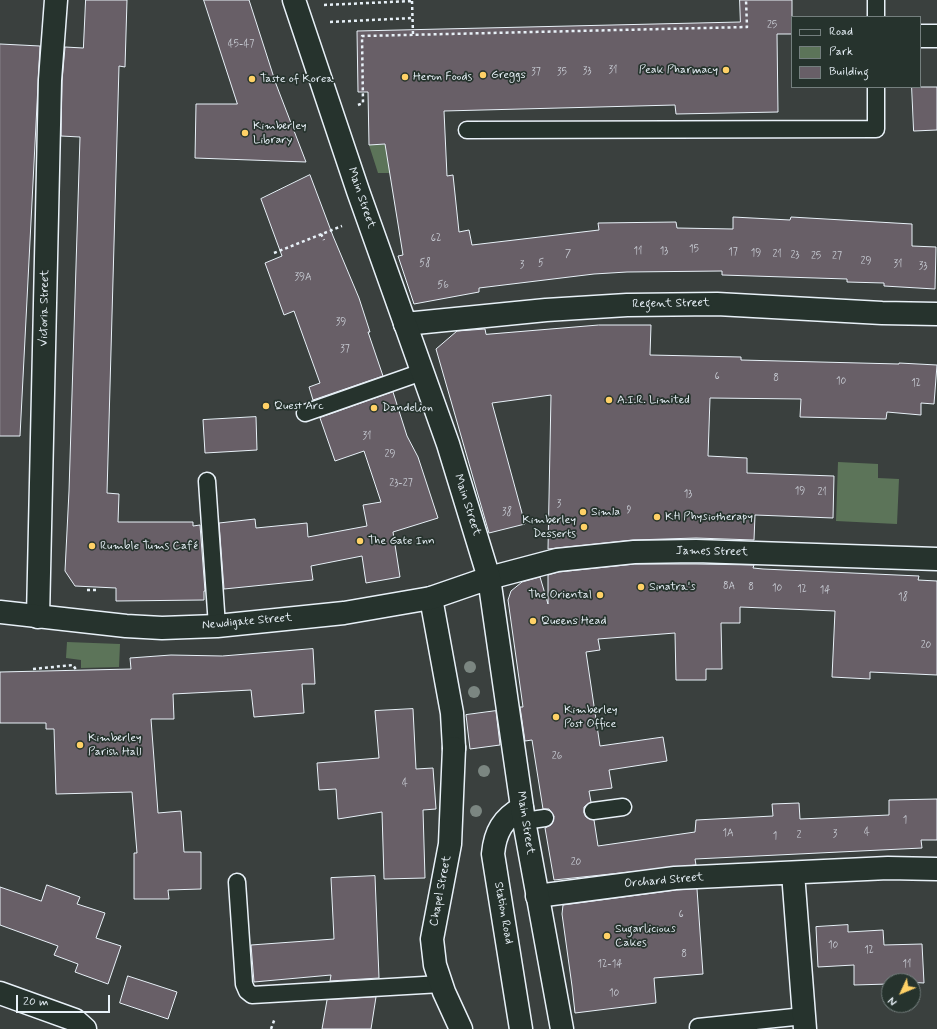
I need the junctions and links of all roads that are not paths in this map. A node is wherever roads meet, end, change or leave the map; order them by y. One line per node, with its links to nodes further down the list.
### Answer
1 (56, 0): 18 (street, Victoria Street)
2 (294, 0): 10 (street, Main Street)
3 (876, 0): 4 (lane)
4 (876, 16)
5 (921, 36): 6 (street)
6 (937, 36)
7 (876, 88): 8 (lane)
8 (466, 130)
9 (937, 314): 10 (street, Regent Street)
10 (405, 324): 11 (street, Main Street)
11 (422, 372): 12 (lane); 15 (street, Main Street)
12 (305, 413)
13 (207, 481): 19 (lane)
14 (937, 559): 15 (street, James Street)
15 (489, 578): 16 (street, Newdigate Street); 22 (street, Main Street)
16 (431, 598): 19 (street, Newdigate Street); 27 (street, Chapel Street)
17 (0, 612): 18 (street, Newdigate Street)
18 (38, 617): 19 (street, Newdigate Street)
19 (217, 626)
20 (623, 807): 21 (lane)
21 (593, 812)
22 (530, 815): 26 (street, Main Street); 33 (street, Station Road)
23 (937, 869): 24 (street, Orchard Street)
24 (793, 873): 26 (street, Orchard Street); 29 (street)
25 (237, 882): 27 (lane)
26 (536, 896): 34 (street, Main Street)
27 (441, 984): 32 (street, Chapel Street)
28 (0, 994): 31 (street)
29 (805, 1022): 30 (lane)
30 (698, 1027)
31 (85, 1029)
32 (461, 1029)
33 (521, 1029)
34 (562, 1029)

